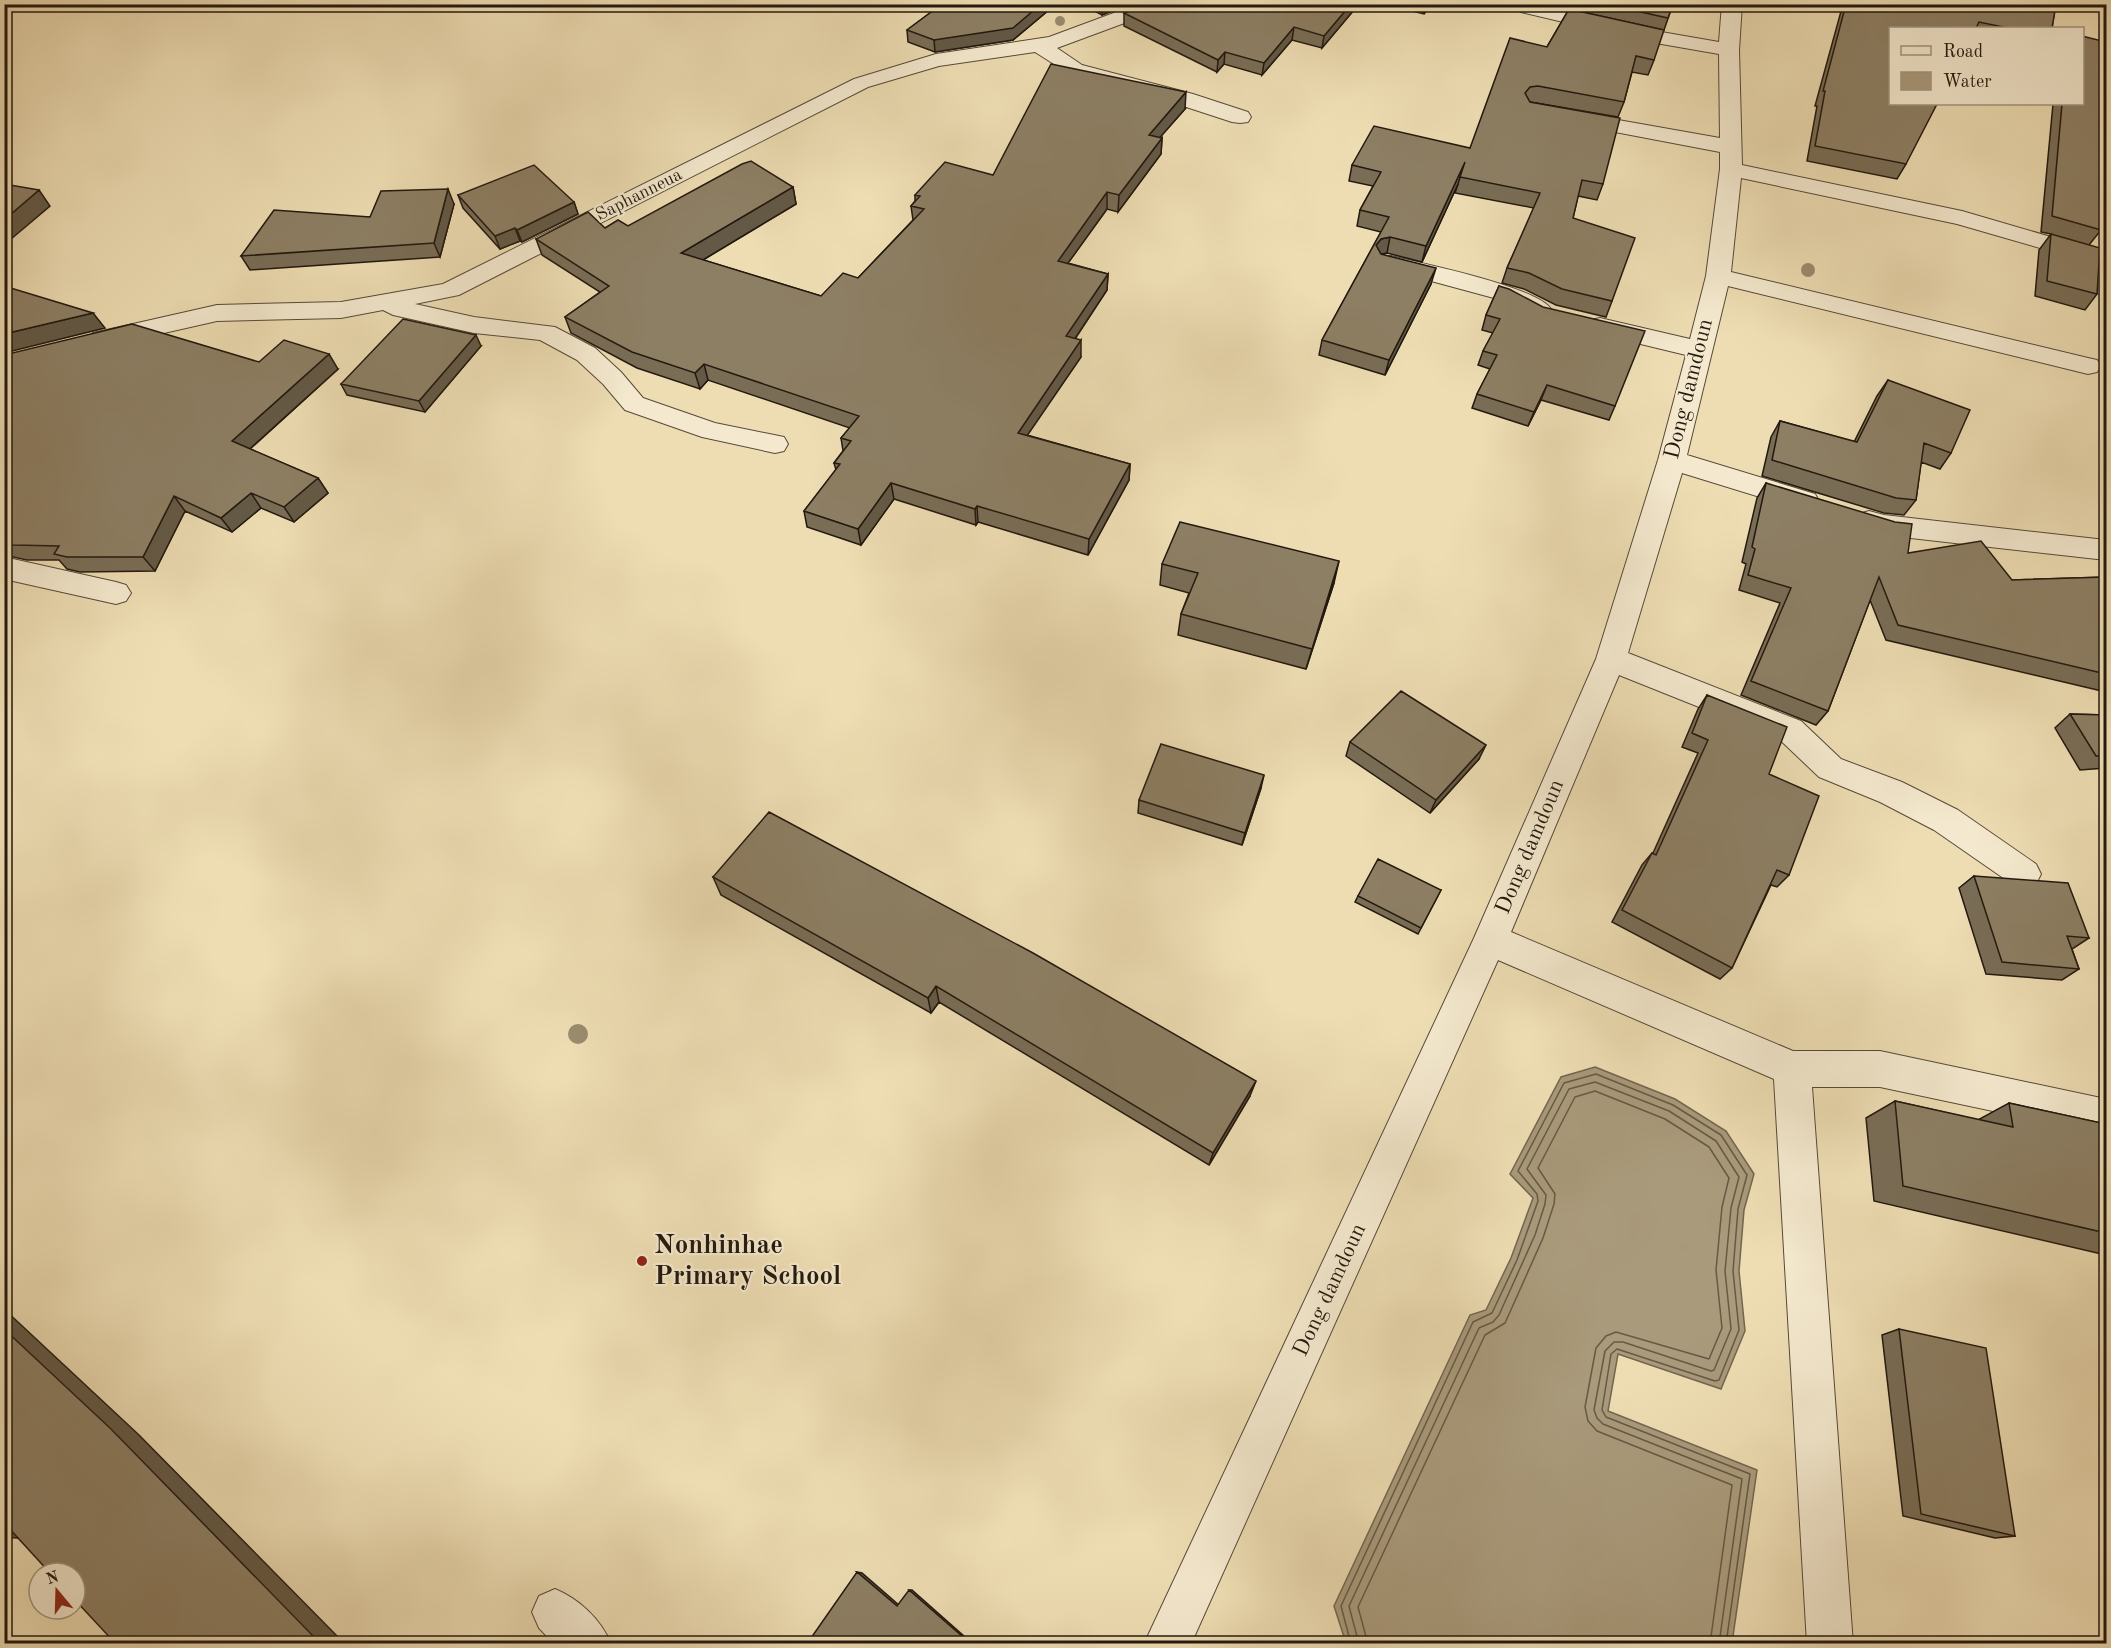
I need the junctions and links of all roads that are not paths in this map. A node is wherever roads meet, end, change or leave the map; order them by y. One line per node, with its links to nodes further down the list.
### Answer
1 (1158, 4): 4 (street, Saphanneua)
2 (1732, 4): 5 (street, Dong damdoun)
3 (1528, 8): 5 (street)
4 (1038, 45): 7 (street); 12 (street, Saphanneua)
5 (1729, 50): 8 (street, Dong damdoun)
6 (1556, 114): 8 (street)
7 (1240, 117)
8 (1731, 158): 9 (street); 11 (street, Dong damdoun)
9 (2106, 260)
10 (1386, 262): 14 (street)
11 (1718, 276): 14 (street, Dong damdoun); 15 (street)
12 (379, 304): 13 (street, Saphanneua); 16 (street)
13 (83, 344)
14 (1699, 350): 17 (street, Dong damdoun)
15 (2088, 366)
16 (775, 444)
17 (1672, 460): 18 (street); 21 (street, Dong damdoun)
18 (2106, 550)
19 (4, 568): 20 (street)
20 (116, 593)
21 (1611, 659): 22 (street); 23 (street, Dong damdoun)
22 (2024, 874)
23 (1490, 940): 24 (street); 28 (street, Dong damdoun)
24 (1792, 1070): 25 (street); 29 (street)
25 (2106, 1117)
26 (555, 1612): 27 (street)
27 (588, 1644)
28 (1167, 1644)
29 (1830, 1644)

